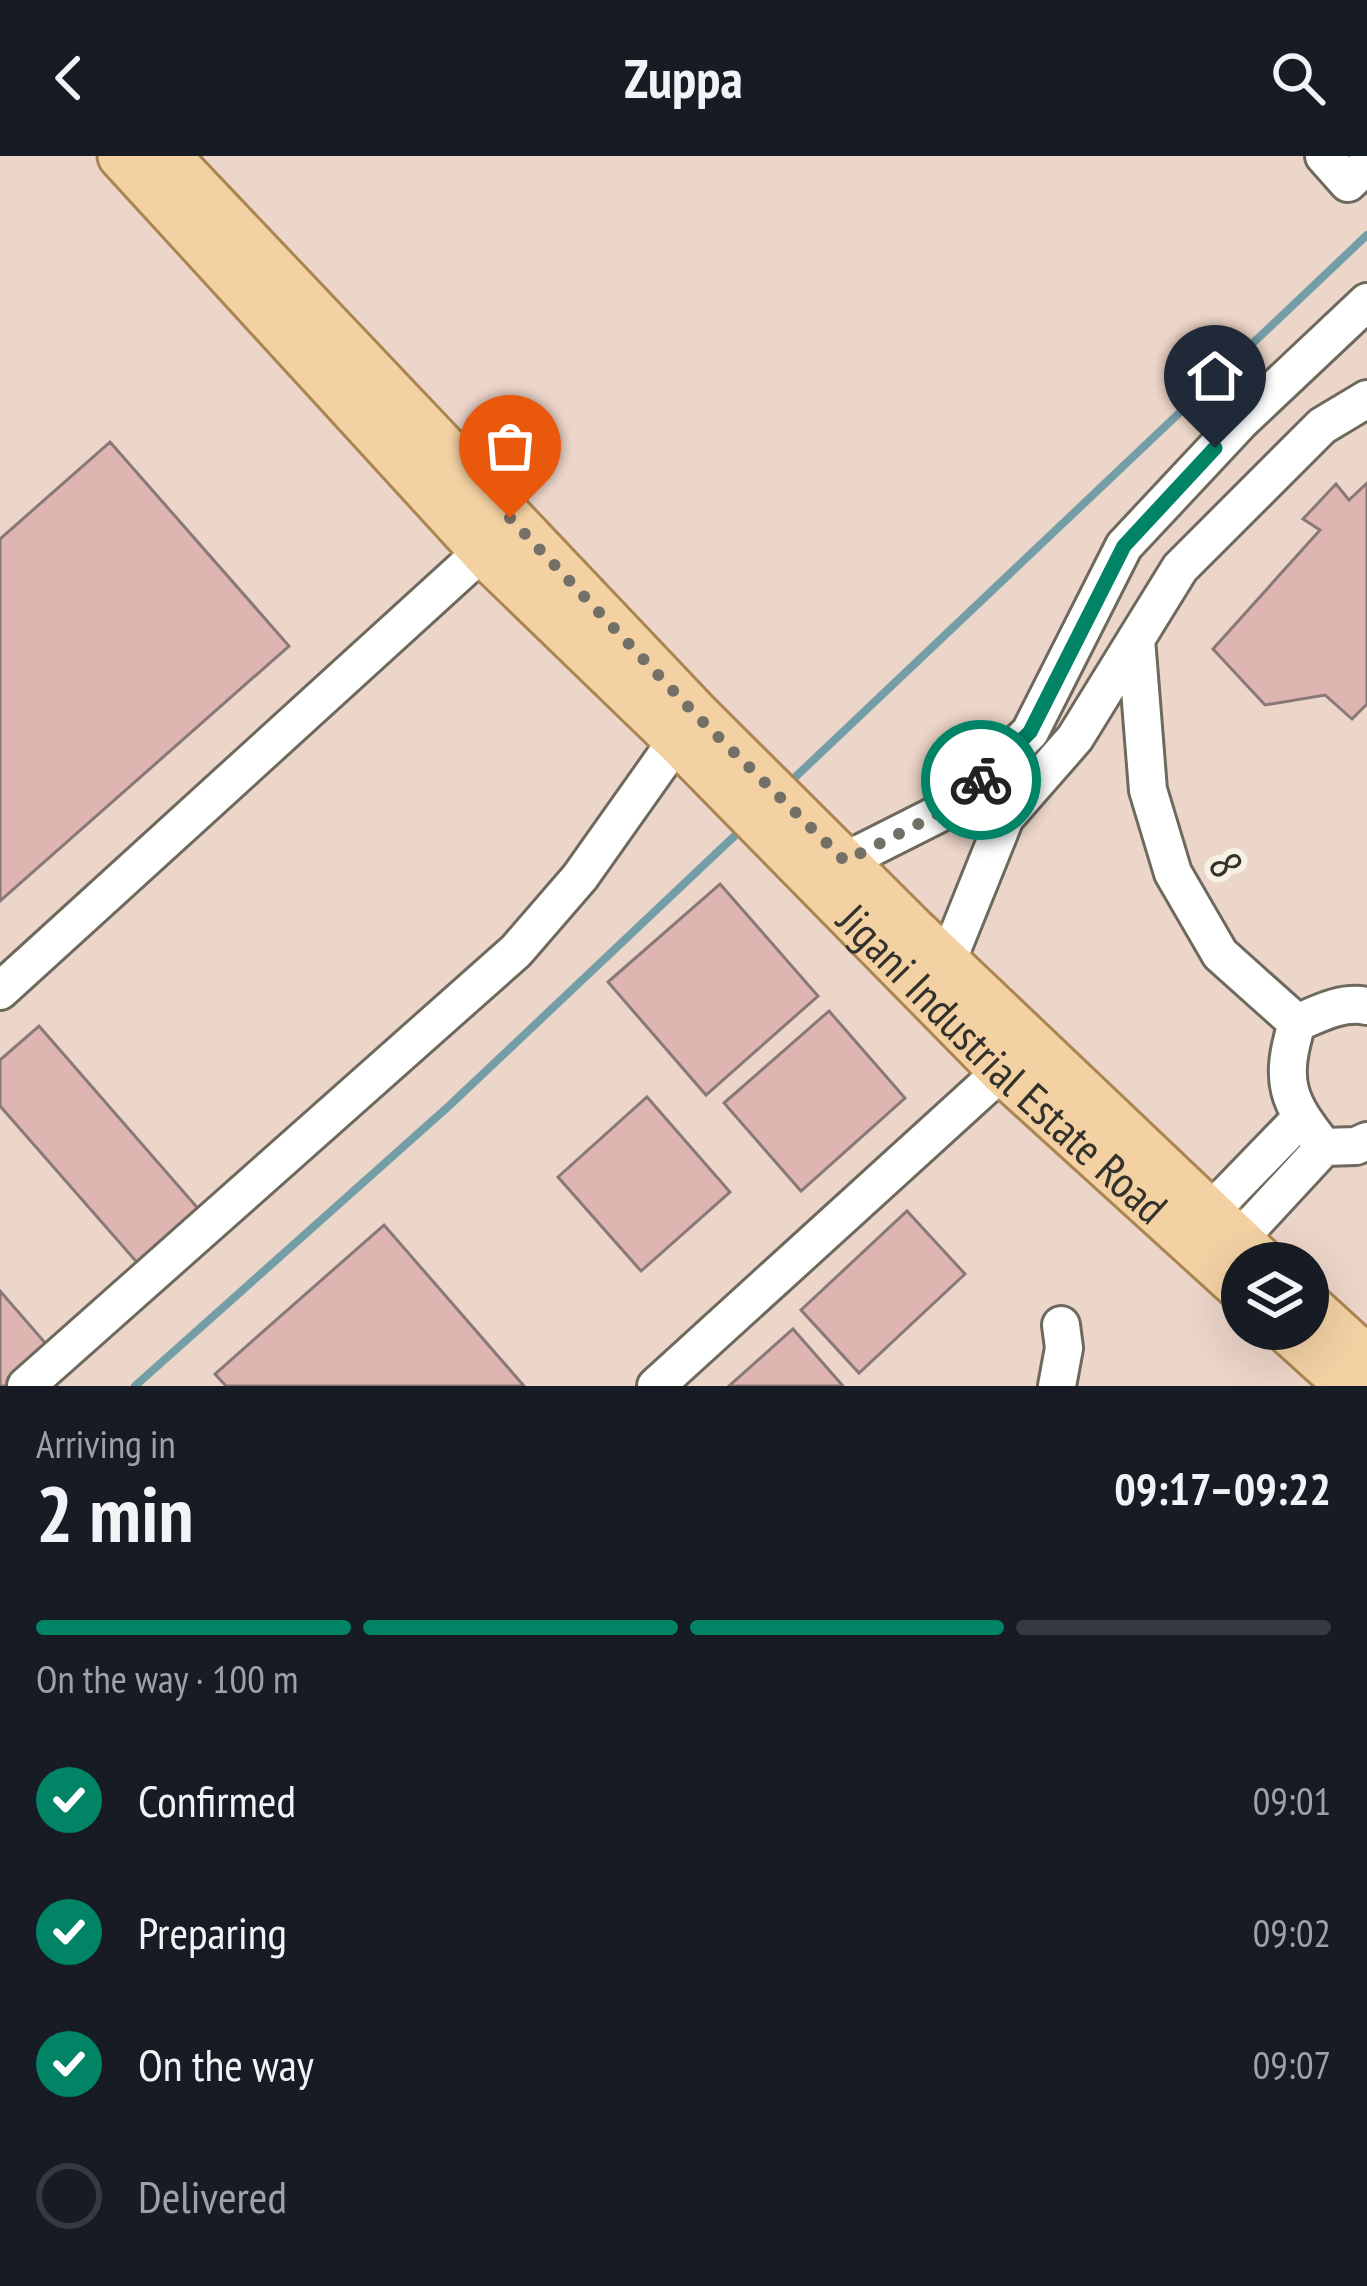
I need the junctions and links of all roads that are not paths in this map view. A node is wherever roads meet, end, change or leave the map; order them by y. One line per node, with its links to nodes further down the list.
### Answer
1 (121, 156): 9 (main road, Jigani Industrial Estate Road)
2 (167, 156): 12 (main road, Jigani Industrial Estate Road)
3 (1324, 156): 4 (lane)
4 (1367, 166)
5 (1367, 302): 7 (lane)
6 (1367, 399): 8 (lane)
7 (1163, 504): 8 (lane); 13 (lane)
8 (1202, 546): 10 (lane)
9 (483, 551): 11 (main road, Jigani Industrial Estate Road); 15 (lane)
10 (1136, 639): 14 (lane); 17 (lane, 8)
11 (677, 740): 12 (main road, Jigani Industrial Estate Road); 28 (lane)
12 (765, 806): 13 (main road, Jigani Industrial Estate Road); 18 (main road, Jigani Industrial Estate Road)
13 (845, 861): 14 (main road, Jigani Industrial Estate Road)
14 (947, 962): 22 (main road, Jigani Industrial Estate Road)
15 (0, 991)
16 (1367, 1006): 17 (lane)
17 (1297, 1023): 19 (lane)
18 (1002, 1071): 23 (main road, Jigani Industrial Estate Road); 29 (lane)
19 (1301, 1118): 21 (lane); 22 (lane)
20 (1367, 1141): 21 (lane)
21 (1324, 1147): 22 (lane)
22 (1237, 1239)
23 (1221, 1270)
24 (1329, 1324): 27 (main road)
25 (1060, 1325): 30 (lane)
26 (1309, 1350): 31 (main road)
27 (1367, 1359)
28 (26, 1386)
29 (656, 1386)
30 (1057, 1386)
31 (1349, 1386)

